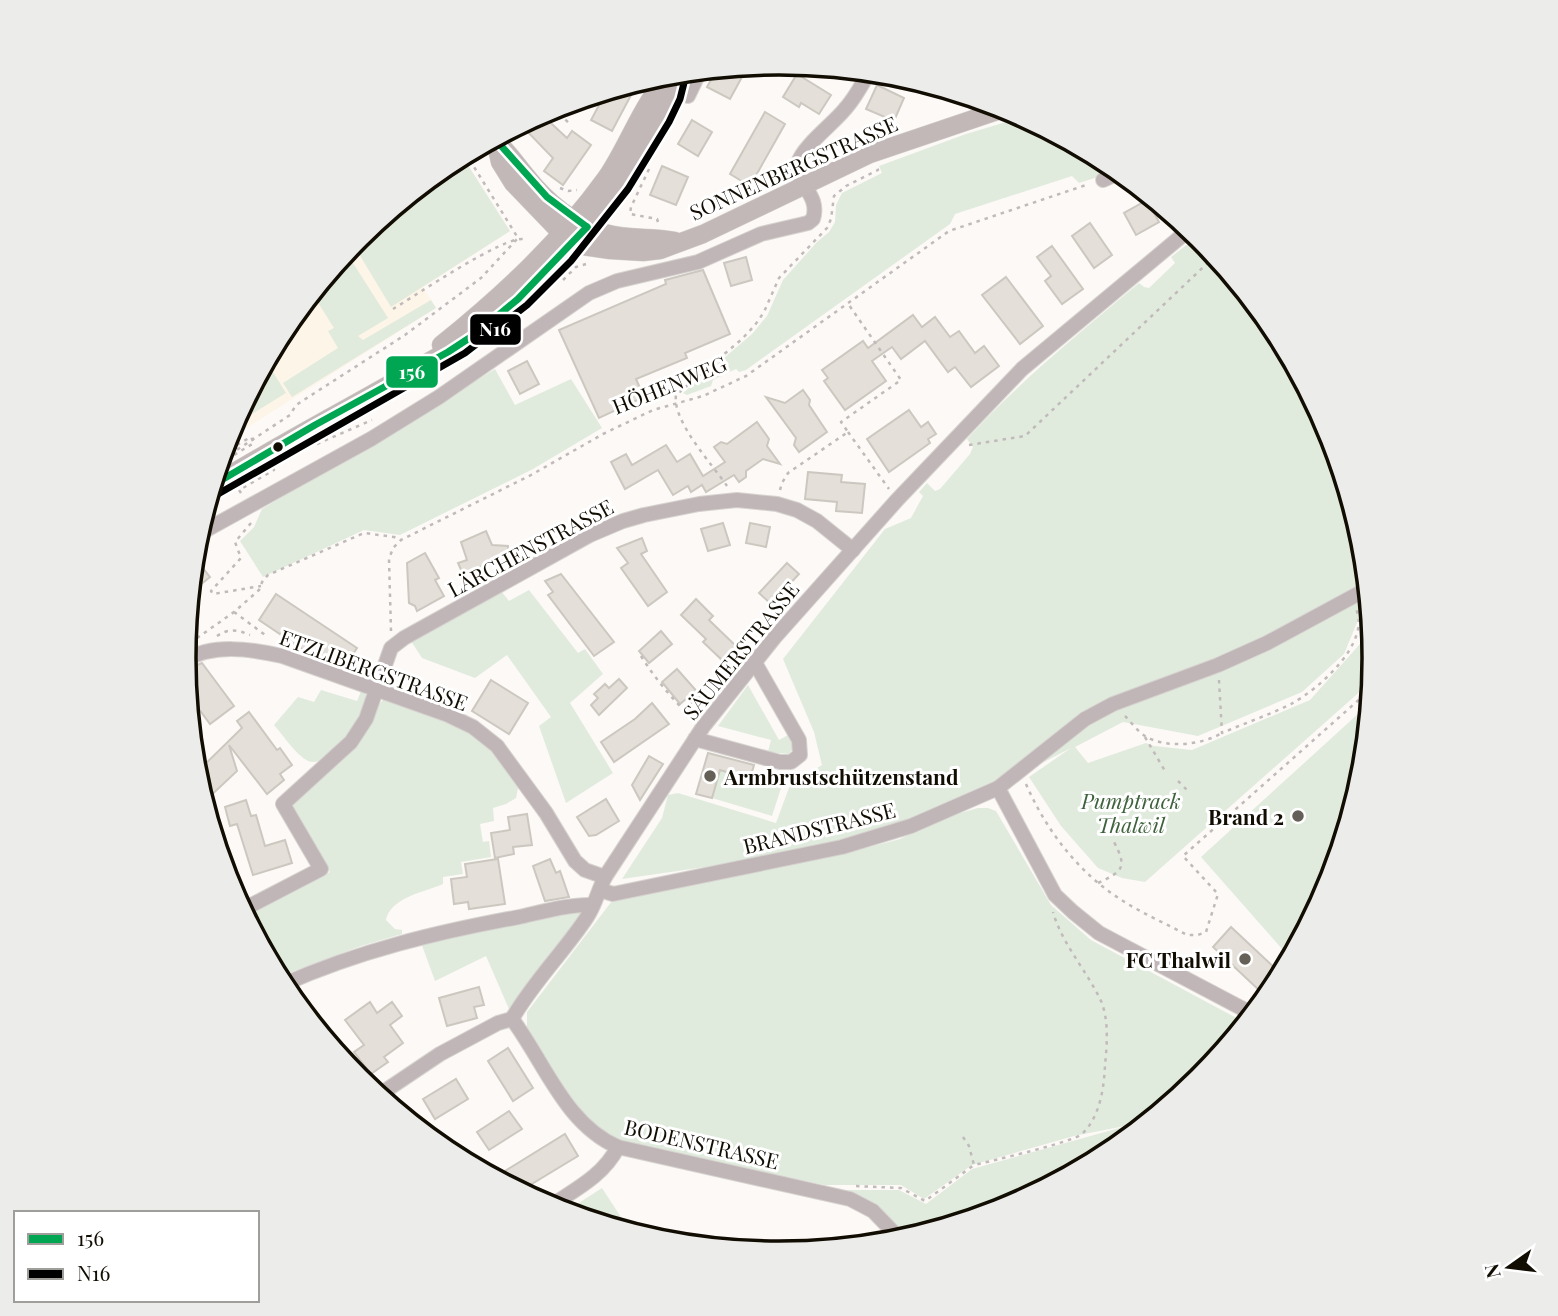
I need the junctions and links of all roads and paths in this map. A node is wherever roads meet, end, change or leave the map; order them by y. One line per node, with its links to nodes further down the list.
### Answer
1 (695, 81): 4 (street)
2 (863, 81): 15 (street)
3 (658, 88): 19 (main road)
4 (688, 96)
5 (986, 114): 15 (main road, SONNENBERGSTRASSE)
6 (562, 117): 7 (path)
7 (569, 124)
8 (502, 146): 19 (main road, SONNENBERGSTRASSE)
9 (498, 148): 22 (main road, SONNENBERGSTRASSE)
10 (652, 162): 18 (path)
11 (471, 163): 21 (path)
12 (878, 170): 30 (path)
13 (1109, 177): 14 (street)
14 (1103, 180): 28 (path, HÖHENWEG)
15 (805, 185): 24 (main road, SONNENBERGSTRASSE); 44 (street)
16 (557, 186): 17 (path)
17 (576, 191)
18 (657, 219)
19 (581, 223): 22 (main road); 24 (main road, SONNENBERGSTRASSE)
20 (1181, 236): 35 (street, SÄUMERSTRASSE)
21 (517, 238): 23 (path); 29 (path); 36 (path)
22 (567, 238): 24 (main road, SONNENBERGSTRASSE); 40 (main road)
23 (524, 239)
24 (679, 242)
25 (580, 262): 26 (path)
26 (586, 263)
27 (1207, 263): 35 (path)
28 (848, 304): 30 (path, HÖHENWEG); 32 (path)
29 (393, 309)
30 (674, 403): 42 (path); 46 (path, HÖHENWEG)
31 (380, 417): 34 (path)
32 (848, 432): 41 (path); 43 (path)
33 (237, 445): 37 (path, bridge)
34 (311, 447)
35 (946, 448): 47 (street, SÄUMERSTRASSE)
36 (235, 450)
37 (233, 456)
38 (228, 469): 39 (path, bridge)
39 (274, 470)
40 (225, 478)
41 (894, 496)
42 (737, 500): 43 (street, LÄRCHENSTRASSE); 54 (street, LÄRCHENSTRASSE)
43 (777, 504): 47 (street, LÄRCHENSTRASSE)
44 (250, 506): 45 (street); 48 (path)
45 (211, 528)
46 (401, 540): 48 (path); 54 (path)
47 (853, 550): 57 (street, SÄUMERSTRASSE)
48 (261, 586): 51 (path)
49 (1358, 593): 50 (street, BRANDSTRASSE)
50 (1351, 596): 61 (street, BRANDSTRASSE); 63 (path)
51 (234, 612): 52 (path); 53 (path)
52 (197, 636)
53 (275, 643)
54 (391, 648): 59 (street)
55 (196, 653): 59 (street, ETZLIBERGSTRASSE)
56 (642, 656): 62 (path)
57 (754, 661): 65 (street, SÄUMERSTRASSE); 65 (street)
58 (1219, 673): 63 (path)
59 (377, 691): 73 (street, ETZLIBERGSTRASSE); 75 (street)
60 (1361, 698): 72 (path)
61 (1114, 704): 64 (path); 67 (street, BRANDSTRASSE)
62 (698, 723)
63 (1222, 733): 64 (path)
64 (1145, 737): 66 (path)
65 (695, 739): 73 (street, SÄUMERSTRASSE)
66 (1165, 771)
67 (1020, 772): 69 (street, BRANDSTRASSE); 72 (path)
68 (1178, 781): 70 (path)
69 (998, 788): 73 (street, BRANDSTRASSE); 74 (street)
70 (1190, 793)
71 (1114, 842): 72 (path)
72 (1098, 883)
73 (602, 884): 76 (street, SÄUMERSTRASSE)
74 (1055, 895): 78 (street); 83 (path)
75 (251, 905)
76 (593, 905): 77 (street); 79 (street)
77 (293, 980)
78 (1244, 1009)
79 (512, 1019): 80 (street); 82 (street, BODENSTRASSE)
80 (388, 1089)
81 (962, 1137): 83 (path)
82 (618, 1147): 85 (street); 86 (street, BODENSTRASSE)
83 (974, 1165): 84 (path)
84 (854, 1186)
85 (562, 1198)
86 (892, 1230)

